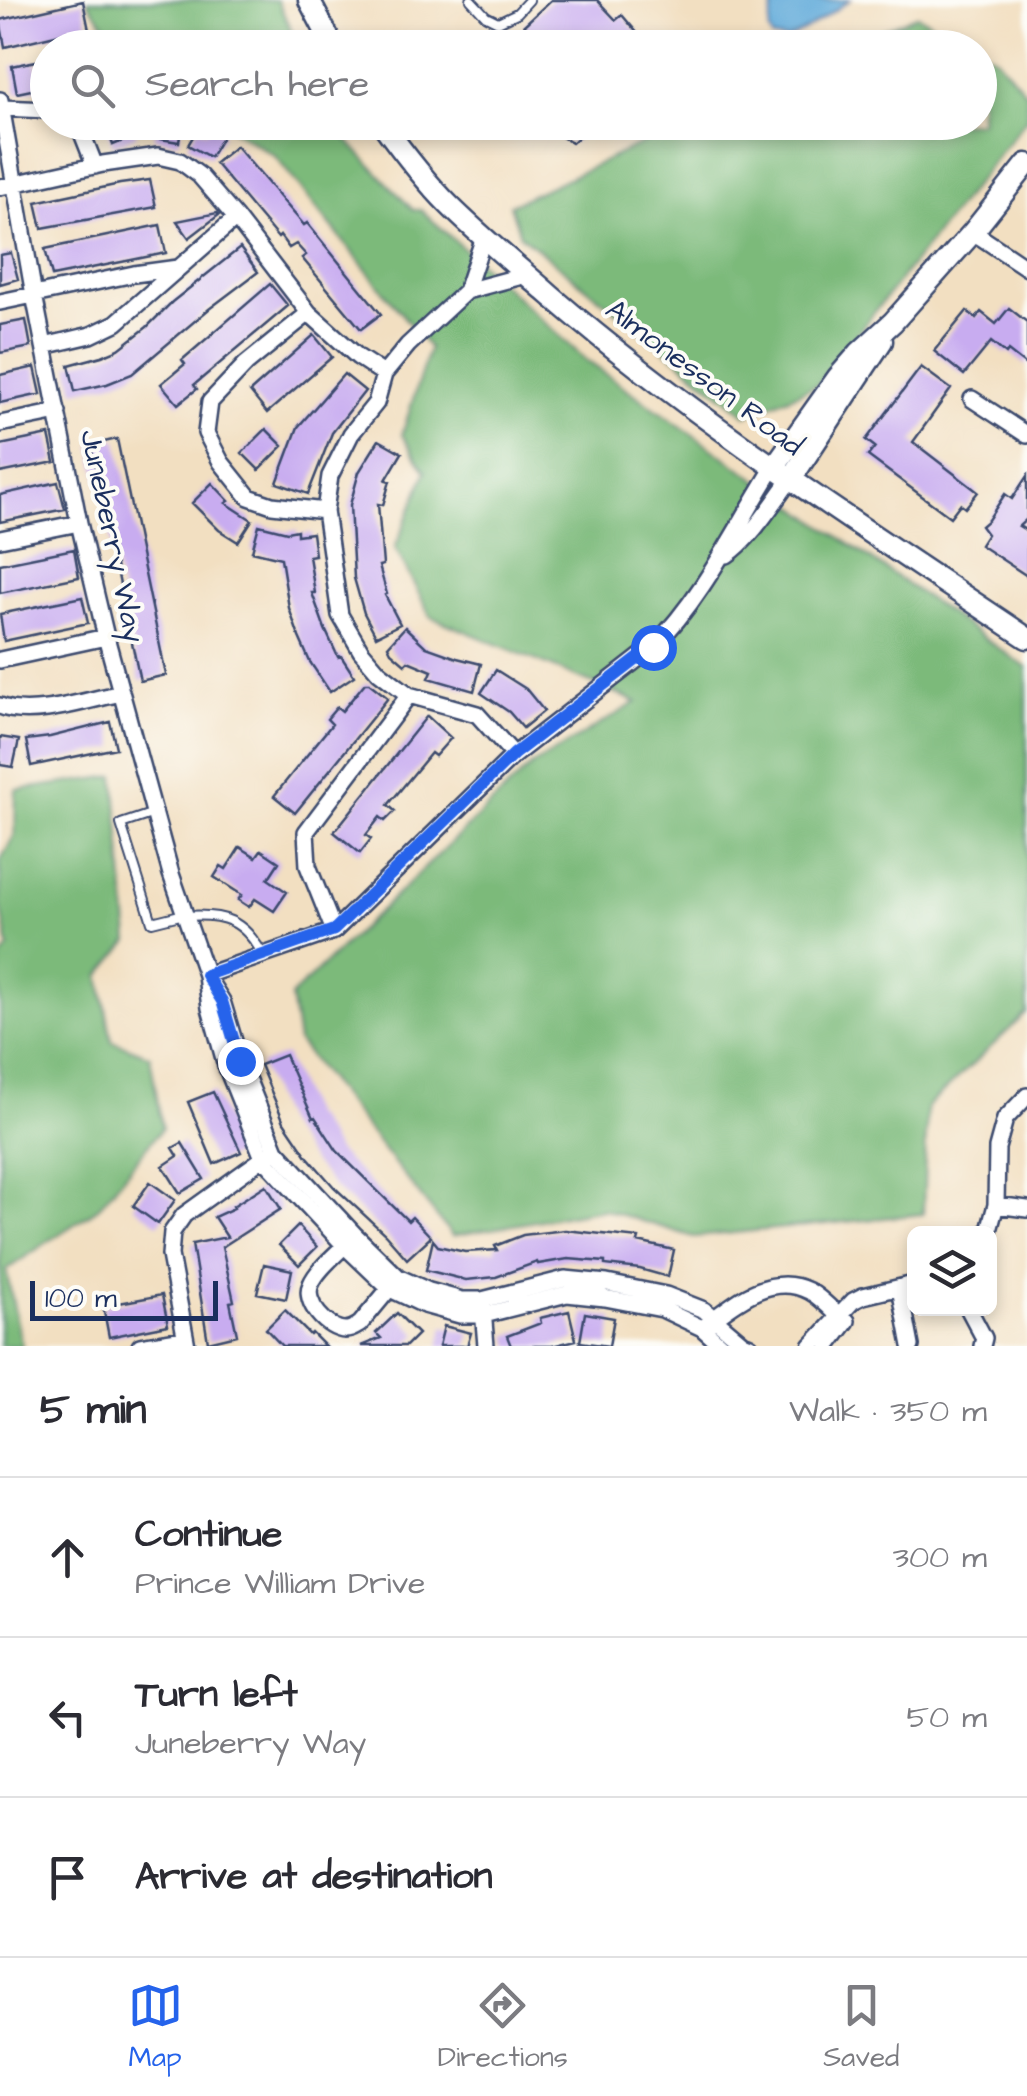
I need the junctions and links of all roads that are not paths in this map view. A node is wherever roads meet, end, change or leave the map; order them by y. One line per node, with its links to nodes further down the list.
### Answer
1 (309, 0): 6 (main road)
2 (471, 0): 5 (lane)
3 (482, 0): 5 (lane)
4 (529, 0): 5 (lane)
5 (486, 16)
6 (325, 30)
7 (1, 104): 8 (street); 13 (street, Juneberry Way)
8 (30, 108)
9 (85, 140): 12 (street)
10 (394, 140): 16 (main road, Almonesson Road)
11 (1027, 164): 15 (main road)
12 (95, 166): 13 (street); 14 (street)
13 (7, 186): 21 (street, Juneberry Way)
14 (236, 218): 17 (street); 23 (street)
15 (973, 232): 18 (street); 30 (main road)
16 (484, 237): 19 (main road, Almonesson Road); 20 (street)
17 (178, 268): 21 (street); 24 (street)
18 (1027, 268)
19 (526, 274): 20 (street); 30 (main road, Almonesson Road)
20 (466, 291): 25 (street)
21 (34, 295): 22 (street); 24 (street, Juneberry Way)
22 (0, 302)
23 (308, 313): 25 (street); 31 (street)
24 (44, 346): 27 (street, Juneberry Way)
25 (384, 374): 31 (street)
26 (972, 399): 29 (street)
27 (58, 412): 28 (street); 32 (street, Juneberry Way)
28 (0, 424)
29 (1027, 435)
30 (783, 473): 35 (main road, Almonesson Road); 40 (street)
31 (324, 510): 38 (street)
32 (79, 522): 33 (street); 34 (street, Juneberry Way)
33 (0, 539)
34 (106, 638): 36 (street); 37 (street, Juneberry Way)
35 (1027, 638)
36 (0, 660)
37 (121, 693): 39 (street); 41 (street, Juneberry Way)
38 (409, 695): 40 (street); 43 (street)
39 (0, 706)
40 (514, 754): 43 (street)
41 (154, 813): 42 (street, Juneberry Way); 42 (lane)
42 (185, 915): 44 (lane); 45 (street, Juneberry Way)
43 (334, 930): 44 (street)
44 (263, 955): 45 (street)
45 (206, 975): 47 (street, Juneberry Way)
46 (1027, 1096): 48 (street)
47 (269, 1154): 51 (street, Juneberry Way); 59 (street)
48 (996, 1204): 49 (street); 50 (street)
49 (1027, 1209)
50 (990, 1226)
51 (350, 1240): 52 (street, Juneberry Way); 52 (street)
52 (394, 1283): 54 (street, Juneberry Way)
53 (907, 1291): 57 (street)
54 (483, 1308): 58 (street, Juneberry Way); 61 (street)
55 (909, 1316): 66 (street)
56 (972, 1316): 67 (street)
57 (842, 1320): 58 (street); 64 (street); 65 (street)
58 (709, 1323): 62 (street, Juneberry Way); 63 (street, Juneberry Way)
59 (186, 1343): 60 (street)
60 (140, 1346)
61 (486, 1346)
62 (722, 1346)
63 (750, 1346)
64 (811, 1346)
65 (828, 1346)
66 (911, 1346)
67 (982, 1346)

